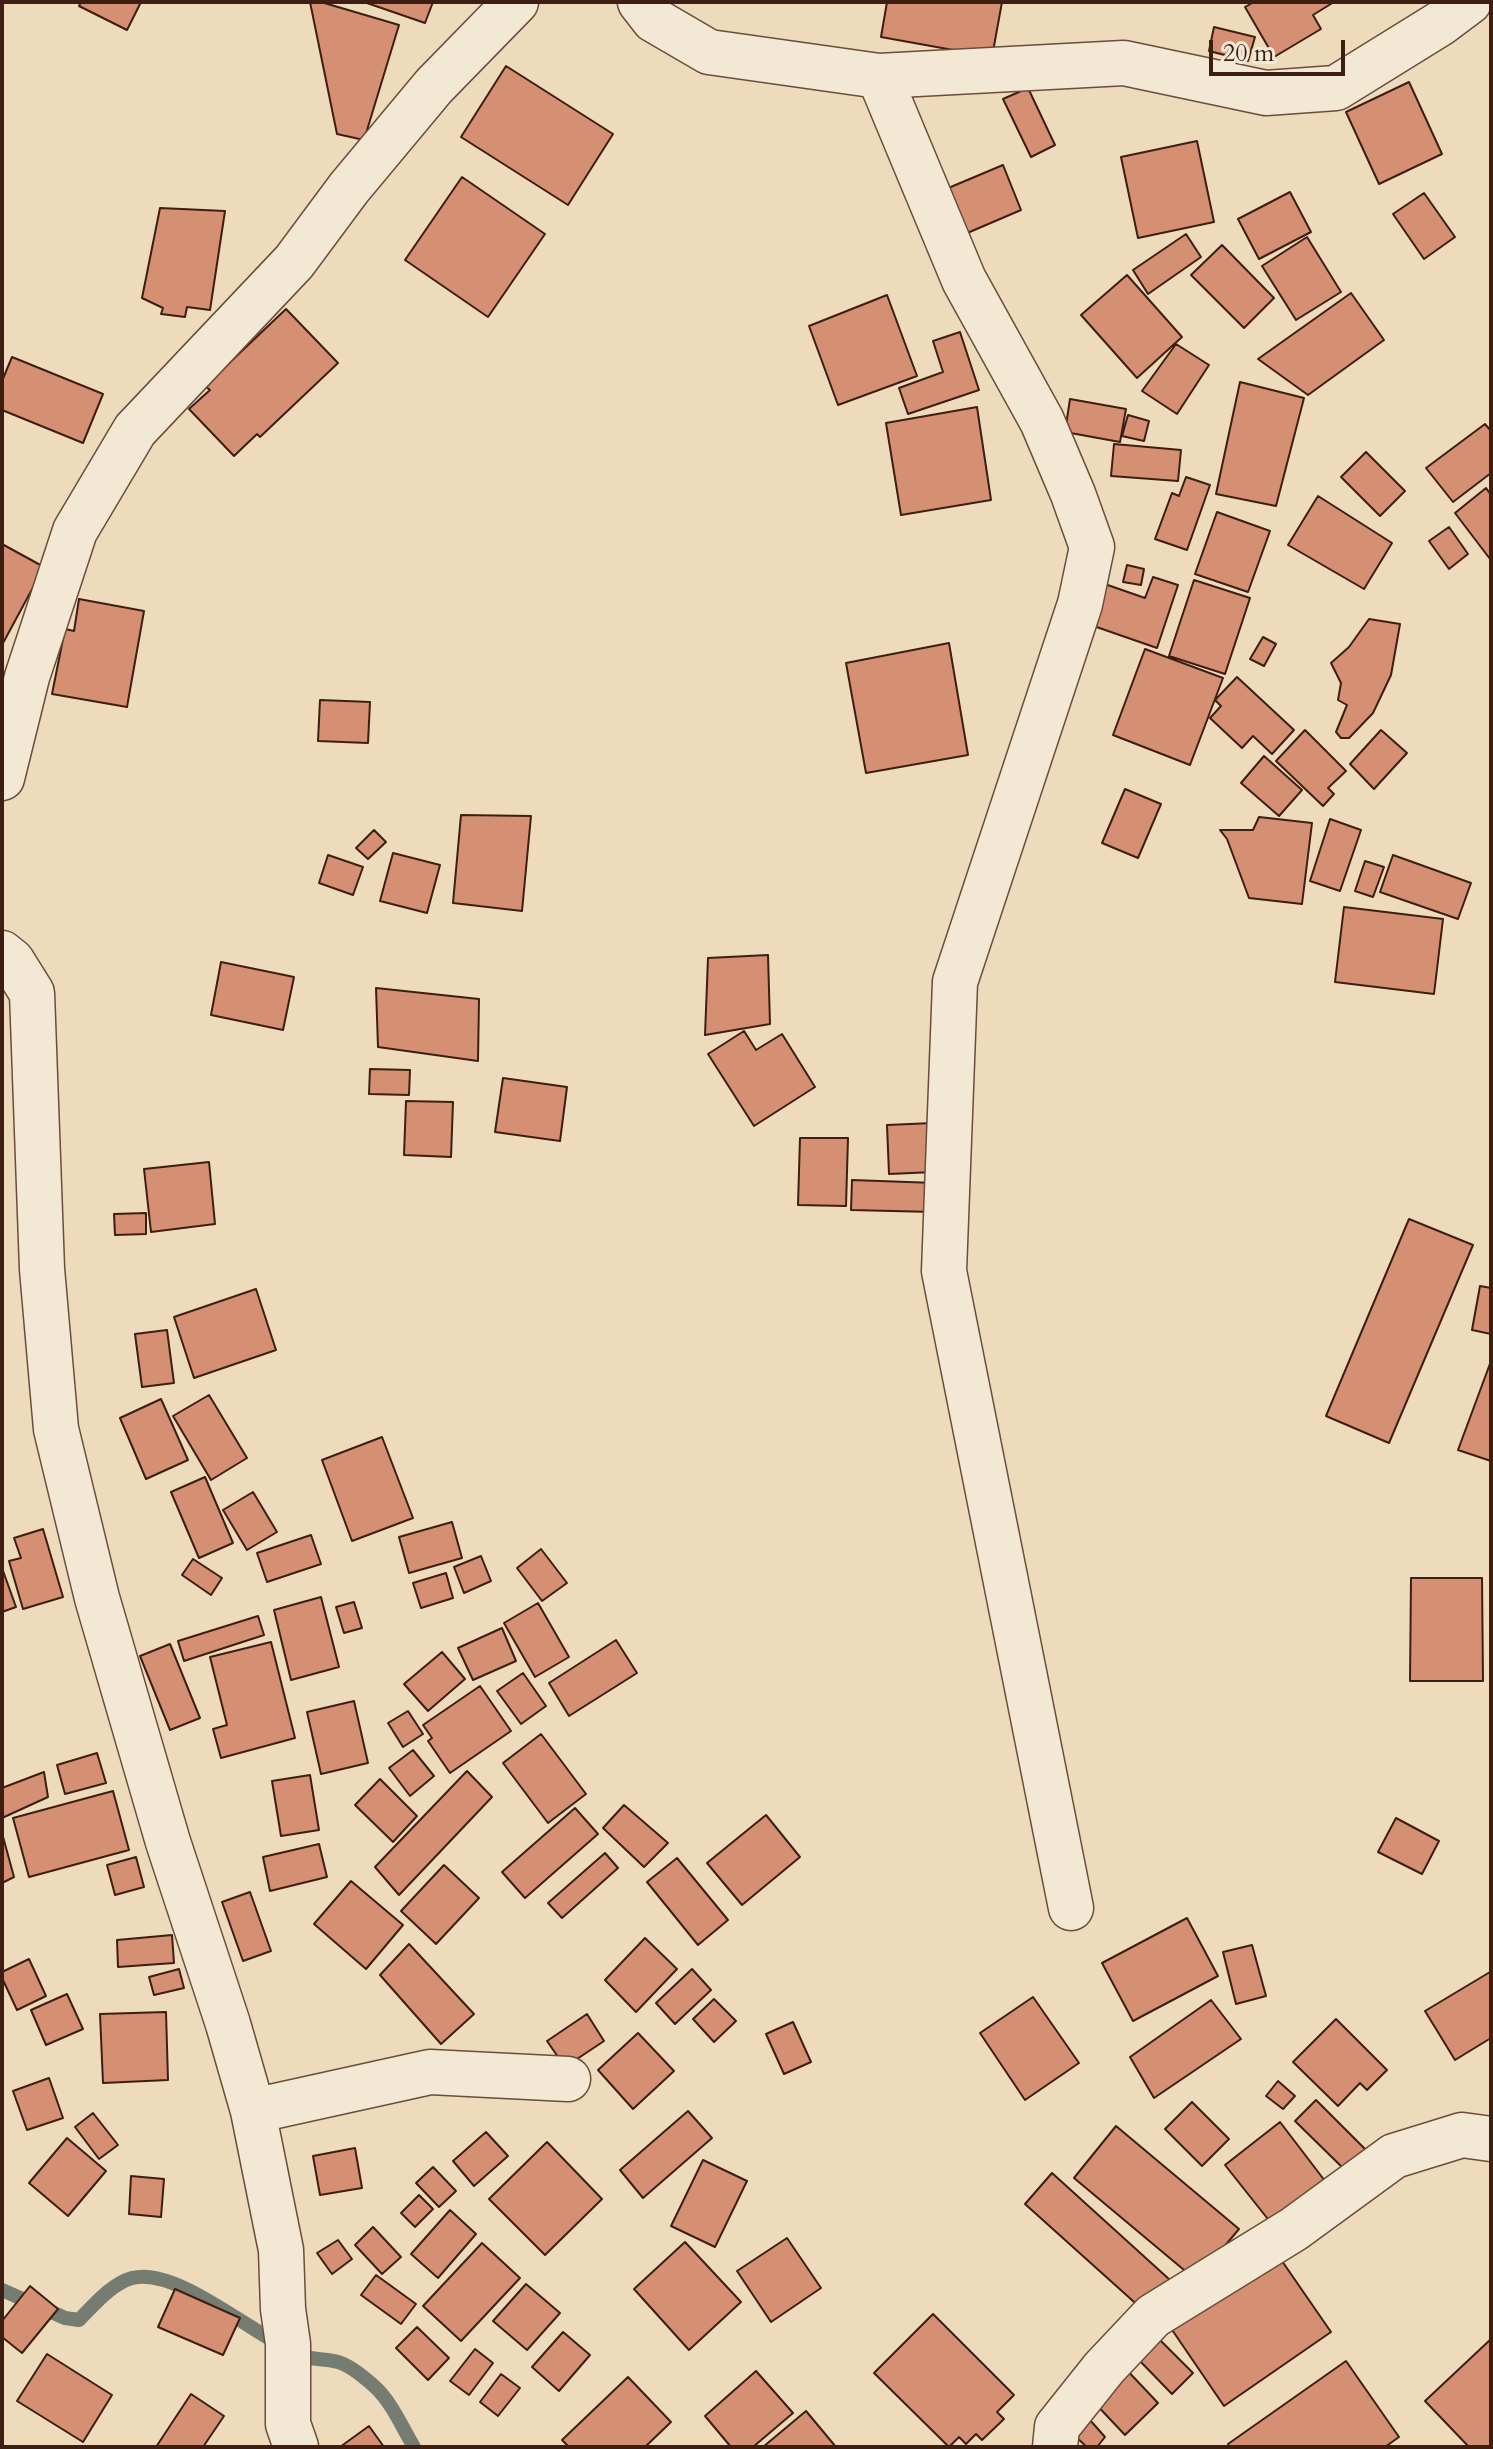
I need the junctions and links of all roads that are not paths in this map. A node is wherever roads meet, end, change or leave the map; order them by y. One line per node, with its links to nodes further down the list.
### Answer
1 (516, 2): 5 (street)
2 (640, 2): 4 (street)
3 (1469, 2): 4 (street)
4 (879, 76): 7 (street)
5 (2, 778)
6 (2, 953): 9 (street)
7 (1071, 1908)
8 (568, 2079): 9 (street)
9 (253, 2111): 11 (street)
10 (1491, 2139): 12 (street)
11 (296, 2447)
12 (1055, 2447)

